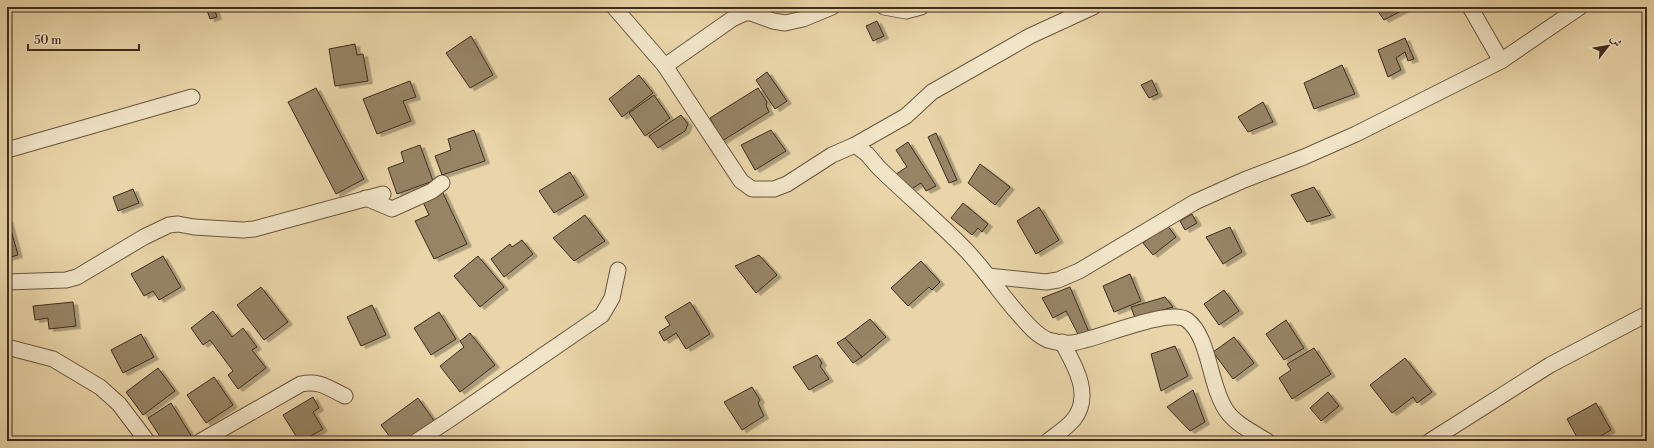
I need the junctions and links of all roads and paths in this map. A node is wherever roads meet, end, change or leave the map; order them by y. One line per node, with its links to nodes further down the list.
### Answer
1 (614, 7): 9 (street)
2 (832, 7): 9 (street)
3 (884, 7): 4 (street)
4 (921, 7)
5 (1093, 7): 11 (street)
6 (1470, 7): 8 (street)
7 (1580, 7): 8 (street)
8 (1501, 61): 17 (street)
9 (665, 66): 11 (street)
10 (192, 97): 12 (street)
11 (855, 145): 17 (street)
12 (7, 150)
13 (442, 183): 15 (street)
14 (384, 194): 15 (street)
15 (366, 198): 18 (street)
16 (618, 270): 25 (street)
17 (988, 276): 20 (street)
18 (7, 282)
19 (1647, 314): 28 (street)
20 (1062, 342): 26 (street); 27 (street)
21 (7, 347): 23 (street)
22 (345, 396): 24 (street)
23 (147, 441)
24 (201, 441)
25 (416, 441)
26 (1048, 441)
27 (1267, 441)
28 (1430, 441)

